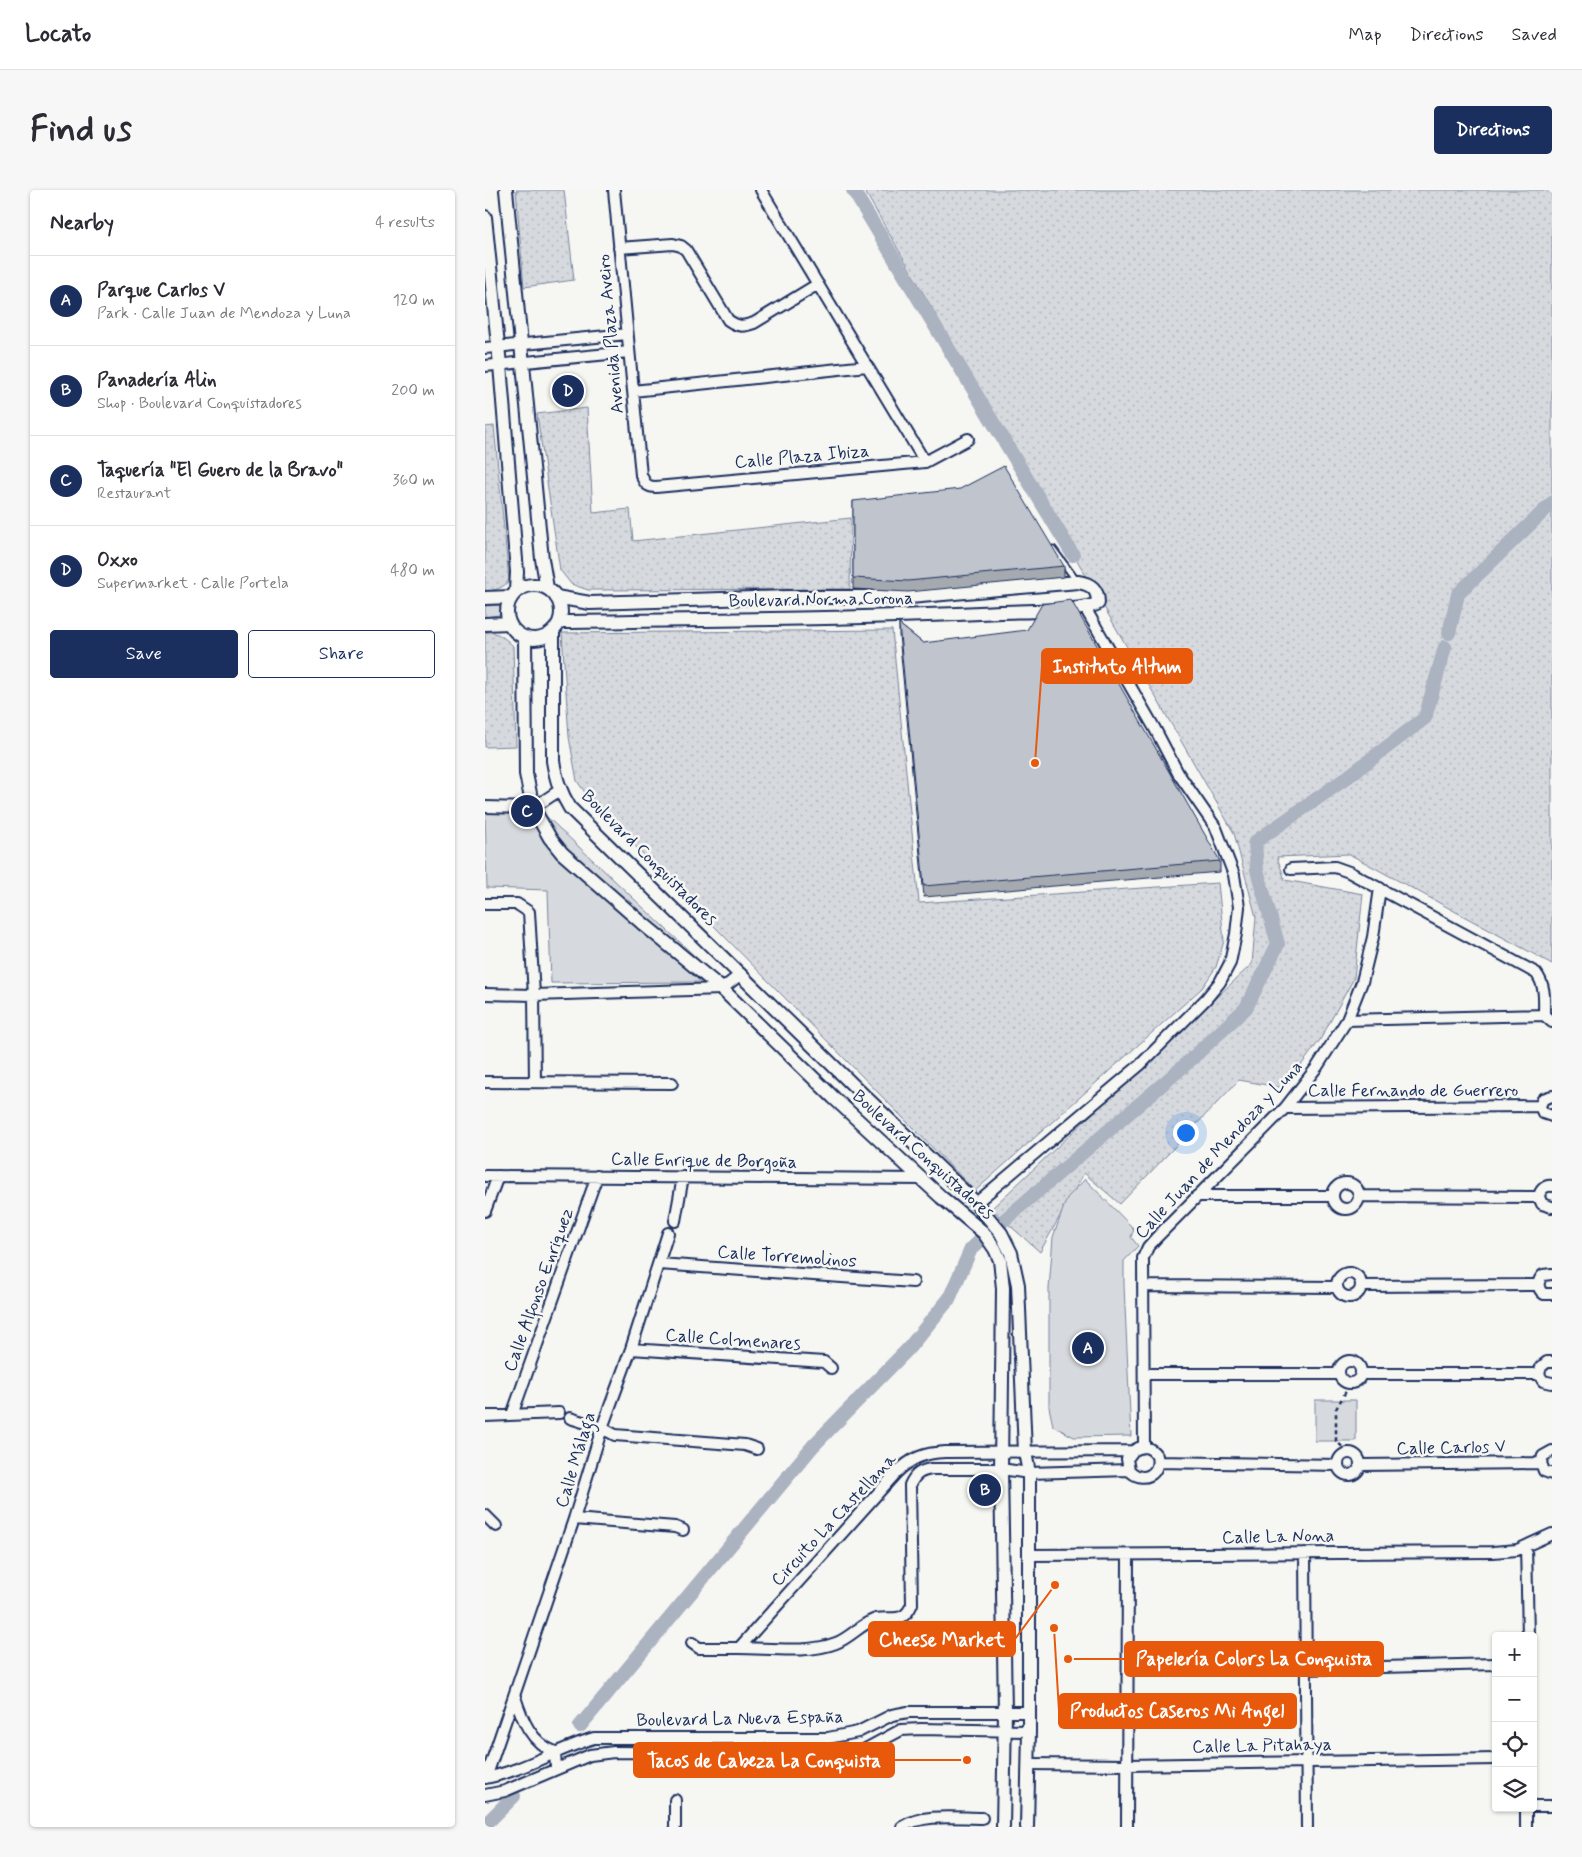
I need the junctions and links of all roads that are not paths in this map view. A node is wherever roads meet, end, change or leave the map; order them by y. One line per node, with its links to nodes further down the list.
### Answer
1 (506, 190): 8 (street)
2 (613, 190): 5 (street, Avenida Plaza Aveiro)
3 (761, 190): 6 (street)
4 (485, 217): 9 (street)
5 (619, 248): 6 (street); 7 (street, Avenida Plaza Aveiro)
6 (818, 284): 15 (street)
7 (627, 334): 8 (street); 11 (street, Avenida Plaza Aveiro)
8 (520, 344): 9 (street); 12 (street)
9 (498, 347): 10 (street); 13 (street)
10 (485, 348)
11 (629, 352): 12 (street); 16 (street, Avenida Plaza Aveiro)
12 (522, 362): 13 (street); 22 (street)
13 (501, 365): 14 (street); 23 (street)
14 (485, 366)
15 (867, 366): 16 (street); 18 (street)
16 (633, 391): 19 (street, Avenida Plaza Aveiro)
17 (968, 439): 18 (street, Calle Plaza Ibiza)
18 (925, 462): 19 (street, Calle Plaza Ibiza)
19 (641, 475)
20 (1050, 546): 21 (lane)
21 (1078, 582): 24 (street, Boulevard Norma Corona); 26 (street)
22 (552, 592): 23 (street); 24 (street, Boulevard Norma Corona); 30 (street)
23 (513, 594): 25 (street); 28 (street)
24 (910, 597): 27 (street)
25 (485, 598)
26 (1085, 608): 27 (street, Boulevard Norma Corona); 61 (street)
27 (911, 616): 30 (street, Boulevard Norma Corona)
28 (509, 623): 29 (street); 31 (street)
29 (485, 624)
30 (556, 627): 31 (street); 32 (street, Boulevard Conquistadores)
31 (525, 637): 34 (street, Boulevard Conquistadores)
32 (560, 790): 34 (street); 38 (street, Boulevard Conquistadores)
33 (485, 807): 34 (street)
34 (533, 808): 39 (street, Boulevard Conquistadores)
35 (1291, 869): 36 (street)
36 (1380, 888): 42 (street); 43 (street, Calle Juan de Mendoza y Luna)
37 (485, 904): 41 (street)
38 (741, 974): 39 (street); 61 (street, Boulevard Conquistadores)
39 (722, 989): 41 (street); 55 (street, Boulevard Conquistadores)
40 (485, 994): 41 (street)
41 (534, 995): 45 (street)
42 (1548, 1019): 43 (street)
43 (1347, 1020): 49 (street, Calle Juan de Mendoza y Luna)
44 (485, 1082): 45 (street)
45 (535, 1082): 46 (street)
46 (672, 1083)
47 (1552, 1096): 48 (street)
48 (1540, 1106): 49 (street, Calle Fernando de Guerrero); 50 (street)
49 (1285, 1108): 57 (street, Calle Juan de Mendoza y Luna)
50 (1552, 1116)
51 (485, 1176): 52 (street, Calle Enrique de Borgoña)
52 (498, 1176): 53 (street, Calle Enrique de Borgoña); 63 (street)
53 (597, 1176): 54 (street, Calle Enrique de Borgoña); 83 (street, Calle Alfonso Enriquez)
54 (683, 1177): 55 (street, Calle Enrique de Borgoña); 64 (street)
55 (923, 1179): 91 (street, Boulevard Conquistadores)
56 (1552, 1186): 60 (street)
57 (1197, 1196): 58 (street); 70 (street, Calle Juan de Mendoza y Luna)
58 (1333, 1196): 59 (street); 59 (street)
59 (1359, 1196): 60 (street)
60 (1539, 1197): 62 (street)
61 (976, 1203): 92 (street, Boulevard Conquistadores)
62 (1552, 1207)
63 (485, 1211)
64 (675, 1221)
65 (668, 1233): 66 (street, Calle Málaga)
66 (659, 1264): 68 (street, Calle Torremolinos); 74 (street, Calle Málaga)
67 (1552, 1274): 69 (street)
68 (913, 1282)
69 (1538, 1285): 72 (street); 73 (street)
70 (1143, 1286): 71 (street); 77 (street, Calle Juan de Mendoza y Luna)
71 (1337, 1286): 72 (street); 72 (street)
72 (1361, 1286)
73 (1552, 1294)
74 (631, 1350): 76 (street, Calle Colmenares); 86 (street, Calle Málaga)
75 (1552, 1362): 80 (street)
76 (831, 1368)
77 (1144, 1374): 78 (street); 87 (street, Calle Juan de Mendoza y Luna)
78 (1339, 1374): 79 (street); 79 (street)
79 (1361, 1374): 80 (street)
80 (1539, 1374): 81 (street)
81 (1552, 1384)
82 (559, 1413): 83 (street)
83 (512, 1415): 84 (street)
84 (485, 1416)
85 (570, 1418): 86 (street)
86 (602, 1428): 88 (street); 104 (street, Calle Málaga)
87 (1144, 1447): 89 (street); 93 (street)
88 (757, 1449)
89 (1133, 1451): 92 (street); 99 (street)
90 (1552, 1451): 94 (street)
91 (1001, 1452): 92 (street, Circuito La Castellana); 95 (street, Circuito La Castellana); 98 (street, Boulevard Conquistadores)
92 (1025, 1452): 100 (street, Boulevard Conquistadores)
93 (1158, 1462): 96 (street); 99 (street)
94 (1541, 1463): 97 (street, Calle Carlos V); 101 (street)
95 (905, 1464): 102 (street); 114 (street, Circuito La Castellana)
96 (1338, 1465): 97 (street); 97 (street)
97 (1361, 1465)
98 (1001, 1469): 100 (street, Circuito La Castellana); 102 (street, Circuito La Castellana); 118 (street, Boulevard Conquistadores)
99 (1129, 1470): 100 (street)
100 (1029, 1473): 110 (street, Boulevard Conquistadores)
101 (1552, 1474)
102 (915, 1475): 114 (street, Circuito La Castellana)
103 (485, 1515): 105 (street)
104 (574, 1519): 106 (street); 117 (street, Calle Málaga)
105 (496, 1526)
106 (683, 1530)
107 (1552, 1534): 108 (street, Calle La Nona)
108 (1526, 1546): 109 (street, Calle La Nona); 112 (street)
109 (1305, 1553): 111 (street, Calle La Nona); 116 (street)
110 (1030, 1555): 111 (street, Calle La Nona); 119 (street, Boulevard Conquistadores)
111 (1128, 1555): 126 (street)
112 (1528, 1632)
113 (692, 1642): 114 (street, Circuito La Castellana)
114 (739, 1648)
115 (1492, 1664): 116 (street)
116 (1306, 1669): 124 (street)
117 (515, 1697): 122 (street); 128 (street, Calle Málaga)
118 (1005, 1712): 119 (street, Boulevard La Nueva España); 120 (street, Boulevard Conquistadores); 122 (street, Boulevard La Nueva España)
119 (1029, 1712): 121 (street, Boulevard Conquistadores)
120 (1005, 1731): 121 (street, Boulevard La Nueva España); 127 (street, Boulevard La Nueva España); 138 (street, Boulevard Conquistadores)
121 (1029, 1731): 125 (street, Boulevard Conquistadores)
122 (555, 1752): 127 (street); 128 (street, Boulevard La Nueva España)
123 (1492, 1759): 124 (street, Calle La Pitahaya)
124 (1307, 1762): 126 (street, Calle La Pitahaya); 141 (street)
125 (1029, 1764): 126 (street, Calle La Pitahaya); 139 (street, Boulevard Conquistadores)
126 (1127, 1765): 140 (street)
127 (556, 1768): 129 (street, Boulevard La Nueva España)
128 (485, 1778)
129 (485, 1795)
130 (675, 1800): 136 (street)
131 (1537, 1806): 132 (street)
132 (1552, 1806)
133 (1526, 1812): 142 (street)
134 (983, 1818): 135 (street)
135 (943, 1823): 137 (street)
136 (675, 1827)
137 (902, 1827)
138 (1003, 1827)
139 (1027, 1827)
140 (1127, 1827)
141 (1307, 1827)
142 (1526, 1827)

